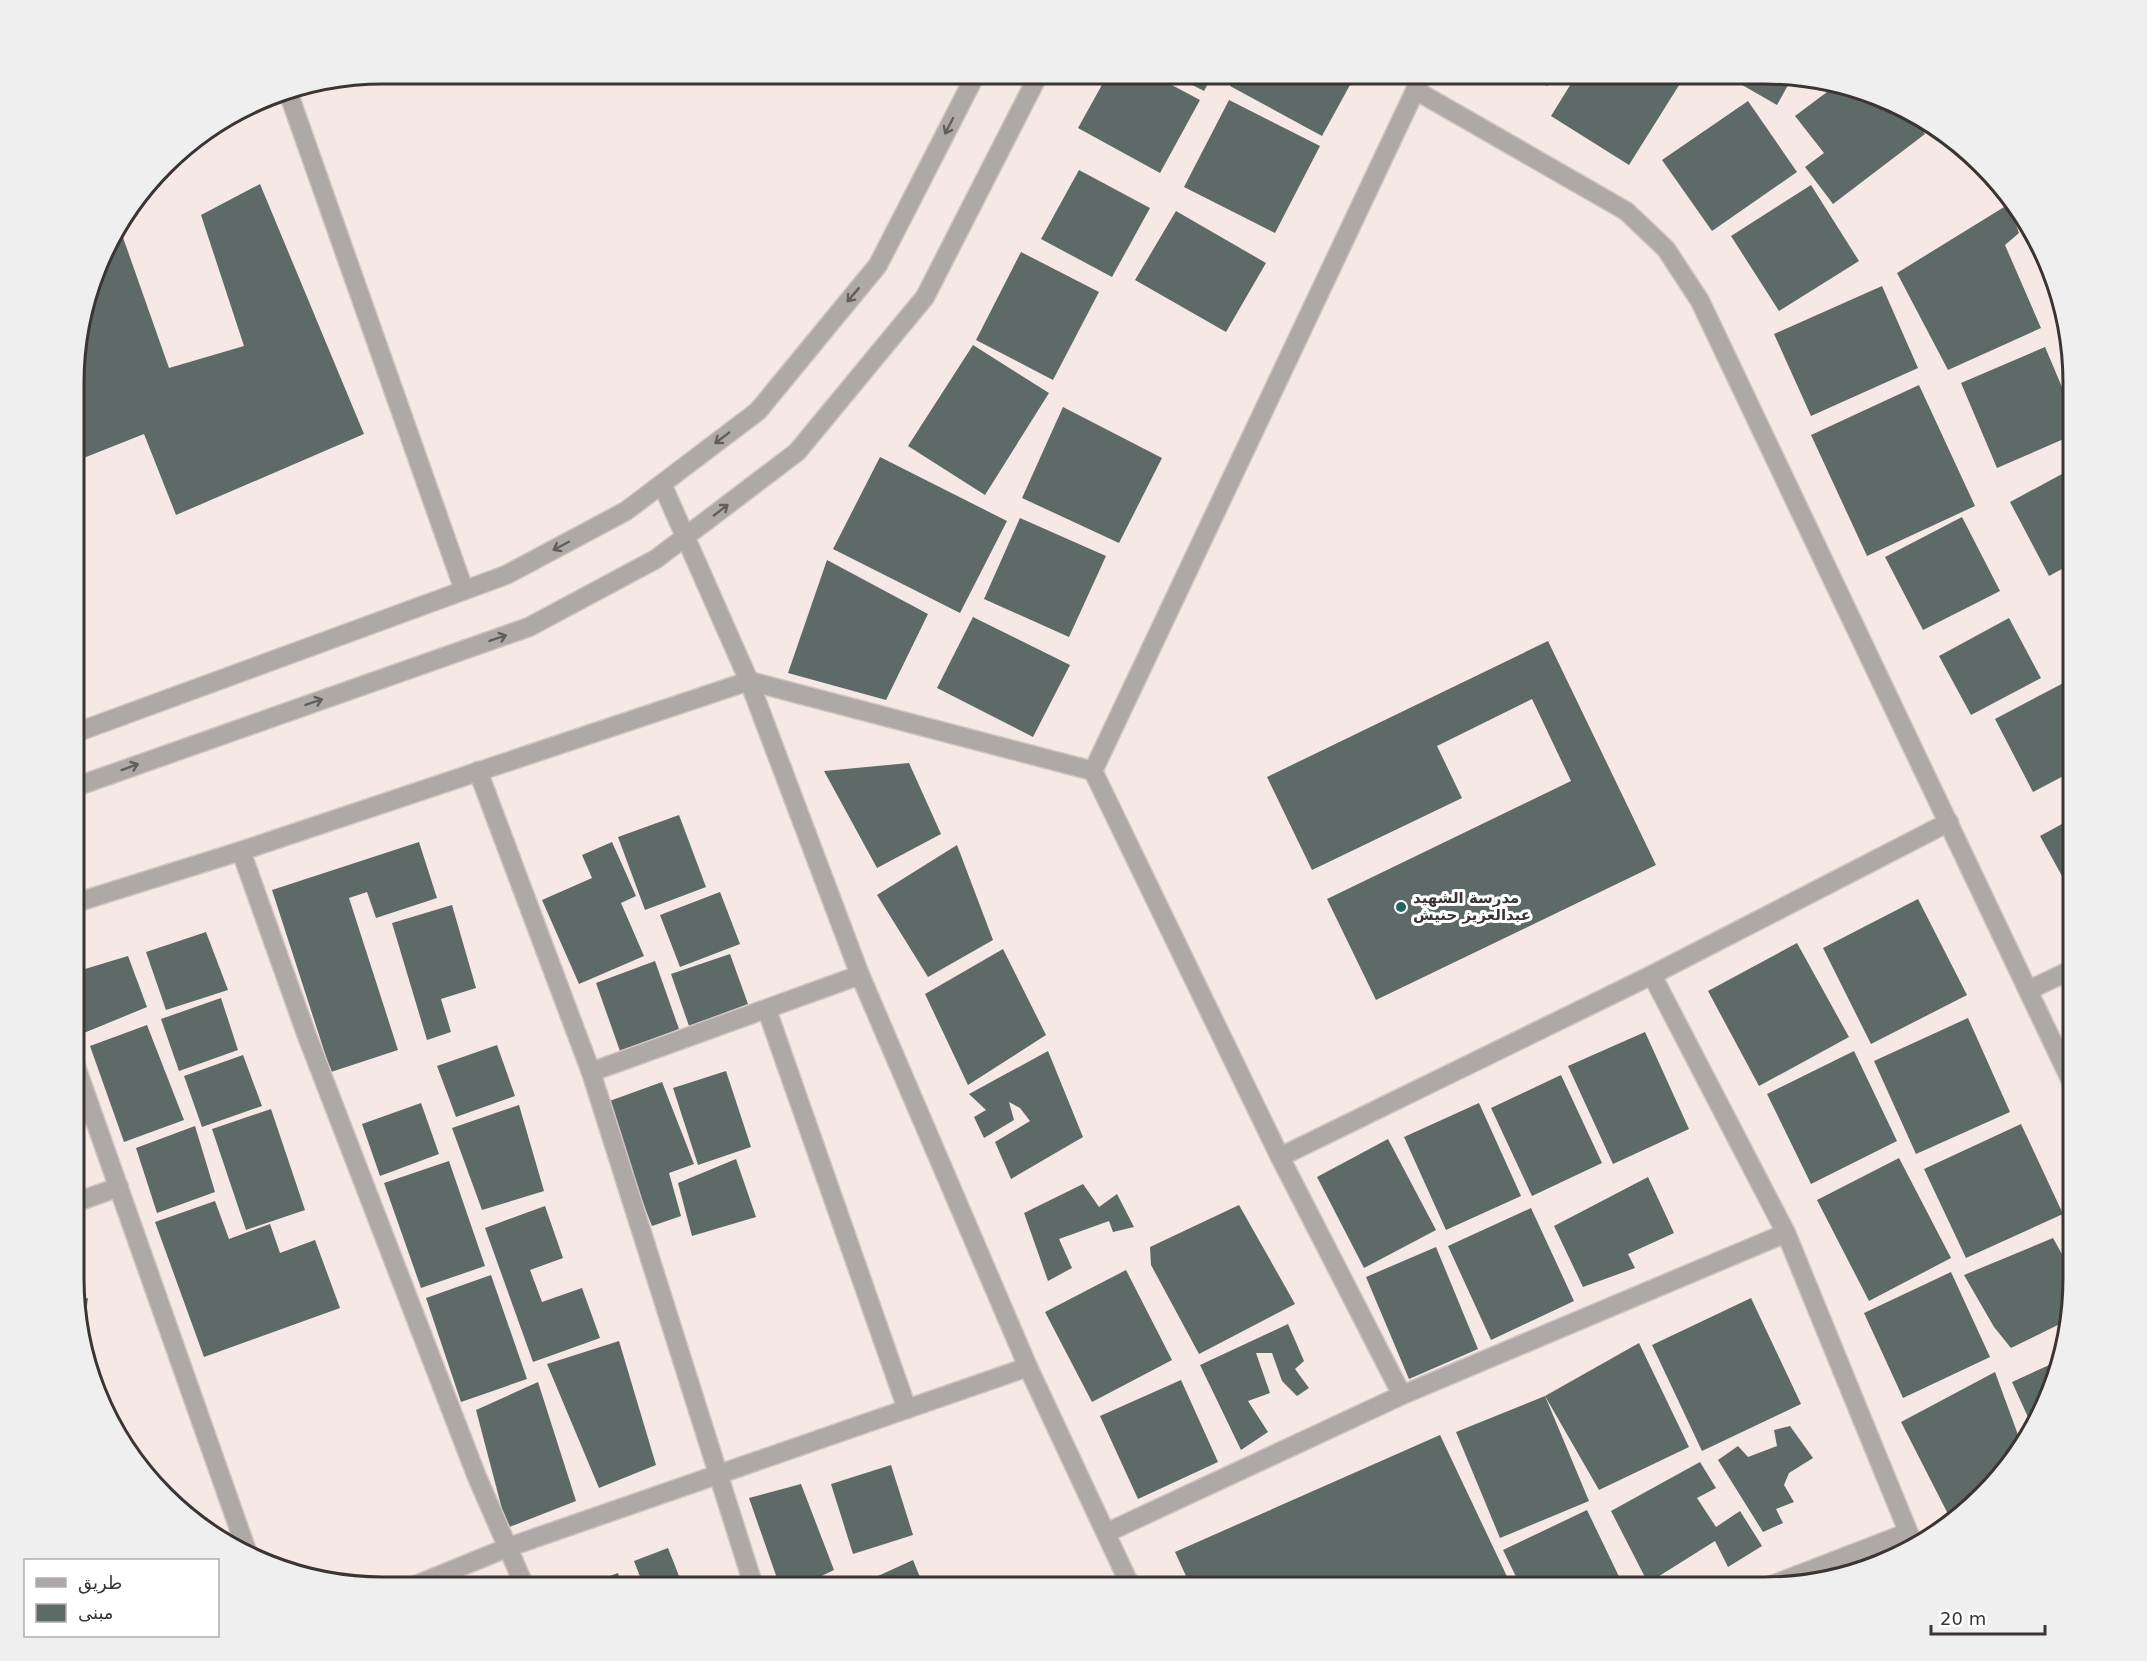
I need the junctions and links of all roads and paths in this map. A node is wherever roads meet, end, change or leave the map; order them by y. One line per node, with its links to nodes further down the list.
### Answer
1 (971, 84): 6 (street, one-way to 6)
2 (1034, 84): 7 (street, one-way to 2)
3 (1418, 84): 12 (street)
4 (1422, 84): 14 (street)
5 (290, 99): 8 (street)
6 (662, 484): 7 (street); 8 (street, one-way to 8)
7 (685, 537): 9 (street); 13 (street, one-way to 7)
8 (464, 590): 10 (street)
9 (749, 681): 11 (street); 12 (street); 18 (street)
10 (84, 730)
11 (478, 771): 15 (street); 23 (street)
12 (1093, 771): 25 (street)
13 (84, 784)
14 (1949, 822): 19 (street); 20 (street)
15 (241, 851): 16 (street); 36 (street)
16 (84, 900)
17 (2063, 974): 20 (street)
18 (860, 975): 21 (street); 29 (street)
19 (1652, 975): 25 (street); 28 (street)
20 (2029, 990): 22 (street)
21 (768, 1010): 23 (street); 31 (street)
22 (2063, 1064)
23 (591, 1072): 32 (street)
24 (84, 1089): 26 (street)
25 (1280, 1157): 30 (street)
26 (119, 1187): 27 (street); 35 (street)
27 (84, 1199)
28 (1786, 1233): 30 (street); 34 (street)
29 (1029, 1367): 31 (street); 33 (street)
30 (1402, 1395): 33 (street)
31 (907, 1409): 32 (street)
32 (717, 1476): 36 (street); 40 (street)
33 (1106, 1533): 41 (street)
34 (1910, 1539): 37 (street)
35 (244, 1542)
36 (509, 1547): 38 (street); 39 (street)
37 (1808, 1573)
38 (436, 1577)
39 (521, 1577)
40 (751, 1577)
41 (1126, 1577)

